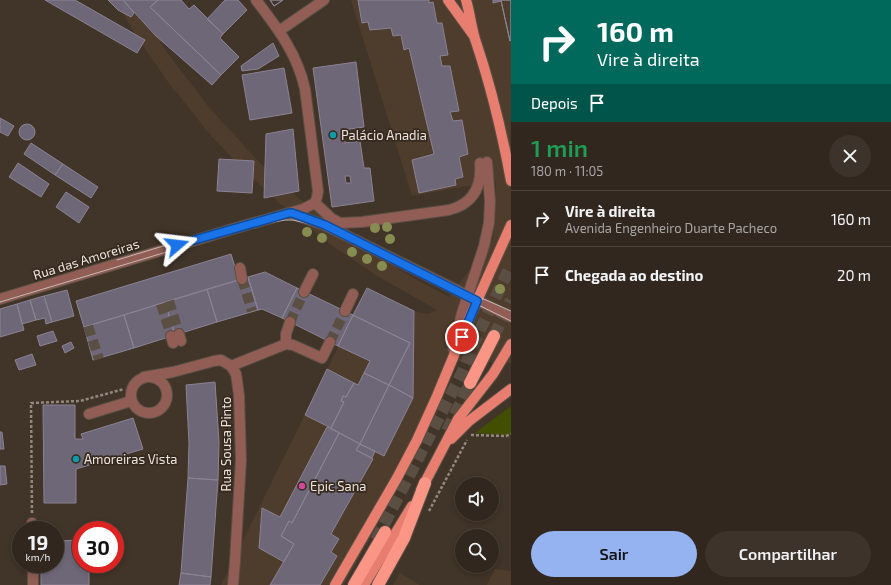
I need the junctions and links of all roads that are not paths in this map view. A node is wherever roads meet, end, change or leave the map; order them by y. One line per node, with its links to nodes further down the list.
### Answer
1 (256, 0): 5 (street)
2 (324, 0): 5 (street)
3 (448, 0): 6 (main road)
4 (466, 0): 6 (main road)
5 (279, 31): 8 (street)
6 (475, 37): 7 (main road)
7 (511, 181)
8 (314, 203): 9 (street, Rua das Amoreiras); 15 (street)
9 (289, 213): 14 (street, Rua das Amoreiras); 15 (street)
10 (511, 225): 15 (main road)
11 (313, 274): 12 (street)
12 (304, 292)
13 (353, 294): 16 (street)
14 (0, 299)
15 (472, 299): 17 (street); 37 (main road)
16 (344, 311)
17 (511, 317)
18 (290, 322): 21 (street)
19 (494, 336): 26 (highway)
20 (330, 342): 21 (street)
21 (286, 344): 23 (street)
22 (511, 344): 31 (main road)
23 (231, 366): 24 (street); 36 (street, Rua Sousa Pinto)
24 (173, 372): 25 (street); 28 (street)
25 (144, 377): 28 (street); 29 (street)
26 (470, 383)
27 (511, 389): 31 (main road)
28 (167, 393): 29 (street)
29 (132, 398): 30 (street)
30 (89, 414)
31 (446, 444): 32 (main road)
32 (425, 484): 39 (main road); 40 (highway)
33 (385, 532): 38 (highway)
34 (33, 573): 35 (street)
35 (33, 585)
36 (233, 585)
37 (335, 585)
38 (354, 585)
39 (364, 585)
40 (378, 585)

